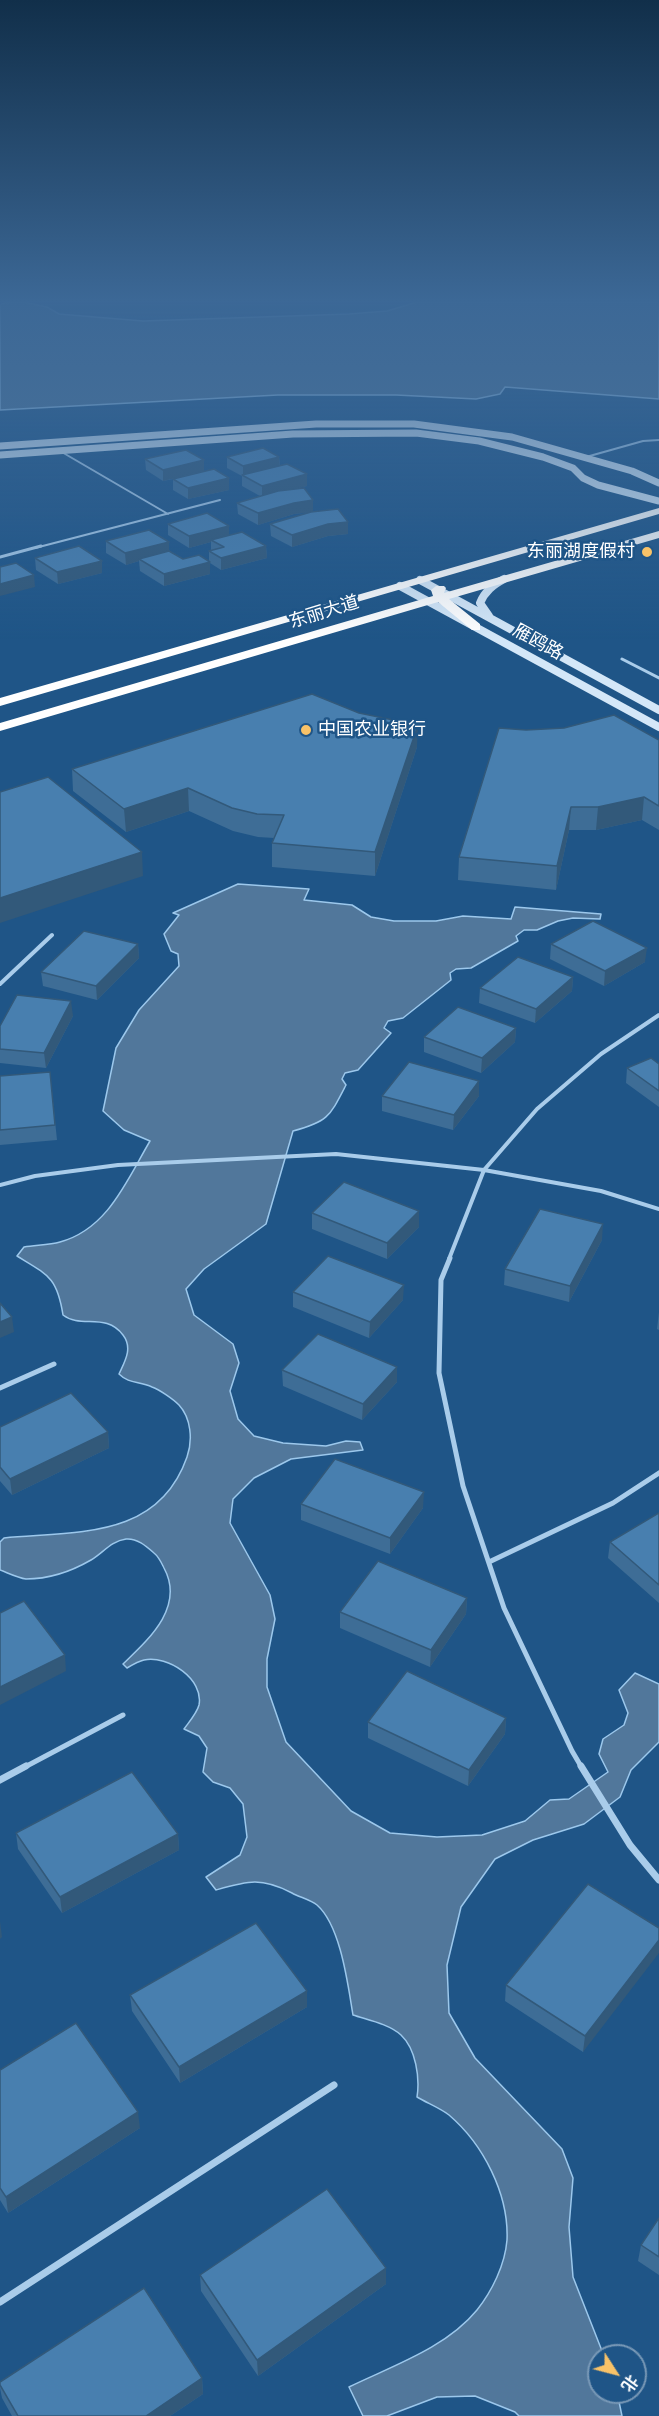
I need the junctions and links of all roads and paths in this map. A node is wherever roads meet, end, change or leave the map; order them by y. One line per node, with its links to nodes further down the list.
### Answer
1 (316, 424): 2 (street); 4 (street); 8 (street)
2 (320, 433): 6 (street); 11 (street)
3 (659, 440): 8 (lane)
4 (54, 441): 5 (street); 6 (street)
5 (0, 446)
6 (60, 451): 7 (street); 13 (lane)
7 (0, 455)
8 (585, 458): 9 (street)
9 (659, 483)
10 (220, 500): 13 (lane)
11 (659, 501)
12 (659, 512): 16 (highway, 东丽大道)
13 (168, 514): 15 (lane)
14 (659, 534): 17 (highway, 东丽大道)
15 (0, 557)
16 (482, 563): 18 (highway, 东丽大道); 20 (highway)
17 (510, 576): 20 (highway, 东丽大道); 21 (street)
18 (420, 580): 19 (highway, 东丽大道); 20 (street, 雁鸥路)
19 (400, 586): 20 (street, 雁鸥路); 25 (highway, 东丽大道)
20 (437, 595): 21 (street, 雁鸥路); 22 (highway); 27 (highway, 东丽大道)
21 (494, 621): 26 (street, 雁鸥路)
22 (476, 627): 28 (street, 雁鸥路)
23 (622, 659): 24 (lane)
24 (659, 678)
25 (0, 702)
26 (659, 710)
27 (0, 727)
28 (659, 727)
29 (52, 935): 30 (lane)
30 (0, 984)
31 (659, 1015): 32 (lane)
32 (484, 1170): 33 (lane); 34 (lane); 38 (lane)
33 (0, 1185)
34 (659, 1209)
35 (54, 1364): 36 (lane)
36 (0, 1388)
37 (659, 1473): 38 (lane)
38 (489, 1562): 41 (lane)
39 (123, 1715): 40 (lane)
40 (0, 1780)
41 (659, 1880)
42 (334, 2085): 43 (lane)
43 (0, 2302)

